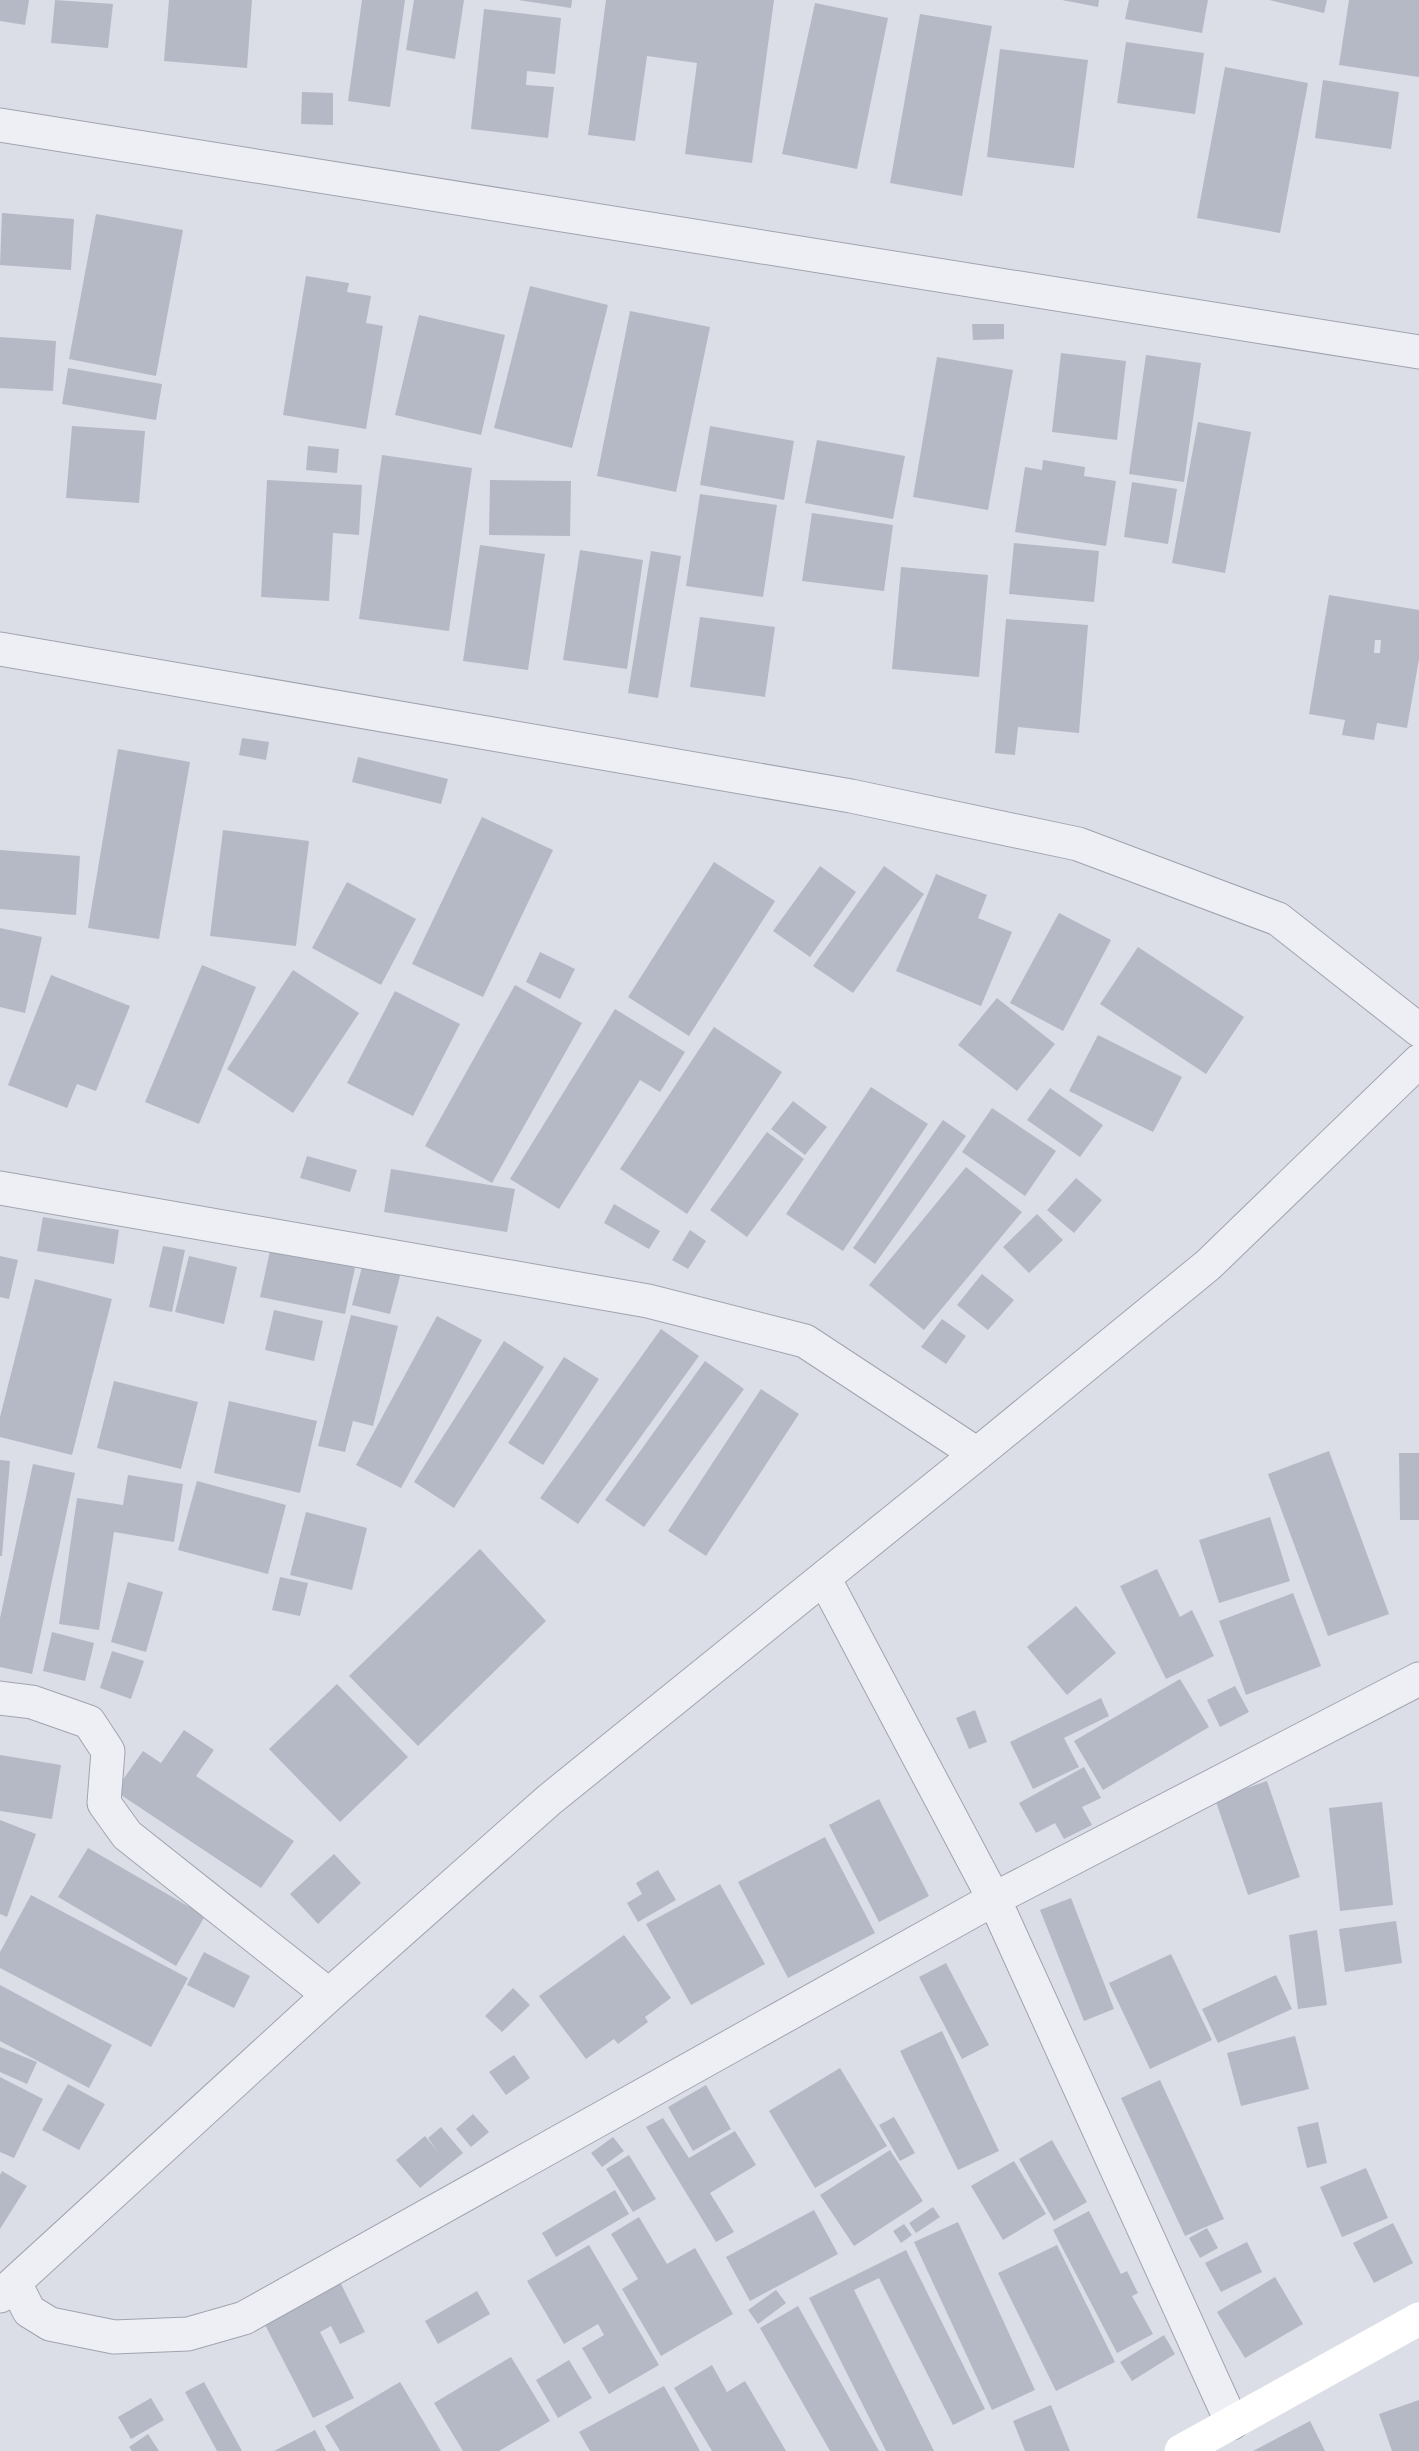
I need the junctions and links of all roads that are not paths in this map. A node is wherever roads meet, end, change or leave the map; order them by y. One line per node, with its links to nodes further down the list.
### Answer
1 (0, 125): 2 (street)
2 (1419, 352)
3 (0, 649): 4 (street)
4 (1419, 1030)
5 (1419, 1060): 7 (street)
6 (0, 1188): 7 (street)
7 (977, 1454): 8 (street)
8 (824, 1578): 11 (street); 12 (street)
9 (1419, 1679): 11 (street)
10 (0, 1698): 12 (street)
11 (994, 1899): 13 (street); 15 (street)
12 (329, 1995): 13 (street)
13 (7, 2290)
14 (1419, 2319): 15 (street)
15 (1232, 2423): 16 (street)
16 (1181, 2451)

